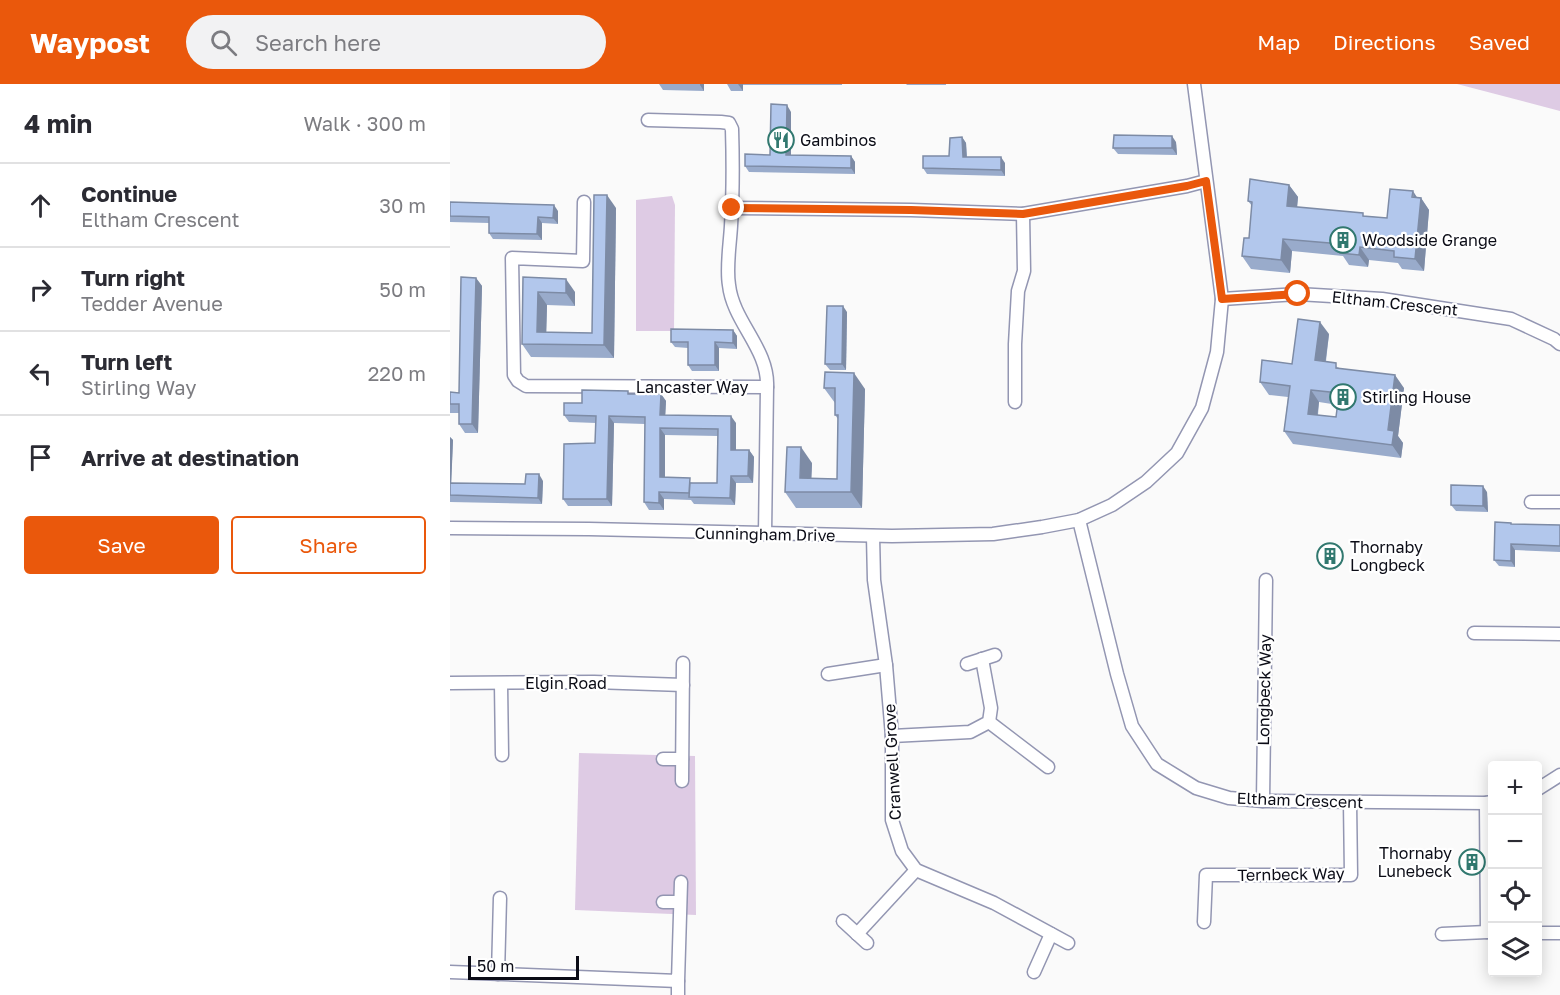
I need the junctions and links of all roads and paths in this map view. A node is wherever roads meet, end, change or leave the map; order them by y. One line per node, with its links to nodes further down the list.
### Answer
1 (1194, 84): 3 (street, Cunningham Drive)
2 (648, 120): 5 (street, Lancaster Way)
3 (1206, 181): 6 (street); 7 (street, Cunningham Drive)
4 (584, 202): 9 (street, Lancaster Way)
5 (732, 208): 6 (street); 9 (street, Lancaster Way)
6 (1023, 214): 10 (street)
7 (1222, 299): 8 (street, Eltham Crescent); 13 (street, Cunningham Drive)
8 (1560, 344)
9 (767, 387): 15 (street)
10 (1015, 402)
11 (1531, 502): 12 (street)
12 (1560, 502)
13 (1079, 520): 16 (street, Cunningham Drive); 38 (street, Eltham Crescent)
14 (450, 528): 15 (street, Cunningham Drive)
15 (765, 534): 16 (street, Cunningham Drive)
16 (873, 536): 24 (street, Cranwell Grove)
17 (1266, 580): 38 (street, Longbeck Way)
18 (1474, 633): 19 (street)
19 (1560, 634)
20 (995, 655): 21 (street)
21 (982, 660): 23 (street); 29 (street)
22 (683, 663): 28 (street)
23 (967, 664)
24 (886, 665): 25 (street); 30 (street, Cranwell Grove)
25 (828, 674)
26 (450, 683): 27 (street, Elgin Road)
27 (501, 684): 28 (street, Elgin Road); 31 (street)
28 (683, 685): 33 (street)
29 (989, 723): 30 (street); 34 (street)
30 (892, 736): 42 (street, Cranwell Grove)
31 (502, 755)
32 (663, 759): 33 (street)
33 (682, 759): 36 (street)
34 (1048, 767)
35 (1560, 775): 37 (street)
36 (682, 781)
37 (1542, 786)
38 (1263, 801): 39 (street, Eltham Crescent)
39 (1350, 802): 40 (street, Eltham Crescent); 48 (street, Ternbeck Way)
40 (1488, 803)
41 (1489, 815): 49 (street)
42 (916, 870): 53 (street); 54 (street)
43 (681, 882): 46 (street)
44 (500, 898): 60 (street)
45 (663, 902): 46 (street)
46 (680, 902): 61 (street)
47 (843, 921): 53 (street)
48 (1204, 922)
49 (1490, 923)
50 (1488, 932): 55 (street)
51 (1542, 933): 52 (street)
52 (1560, 933)
53 (857, 934): 56 (street)
54 (1051, 934): 57 (street); 59 (street)
55 (1442, 934)
56 (867, 943)
57 (1068, 943)
58 (450, 972): 60 (street)
59 (1034, 972)
60 (498, 974): 61 (street)
61 (678, 981): 62 (street)
62 (678, 995)

